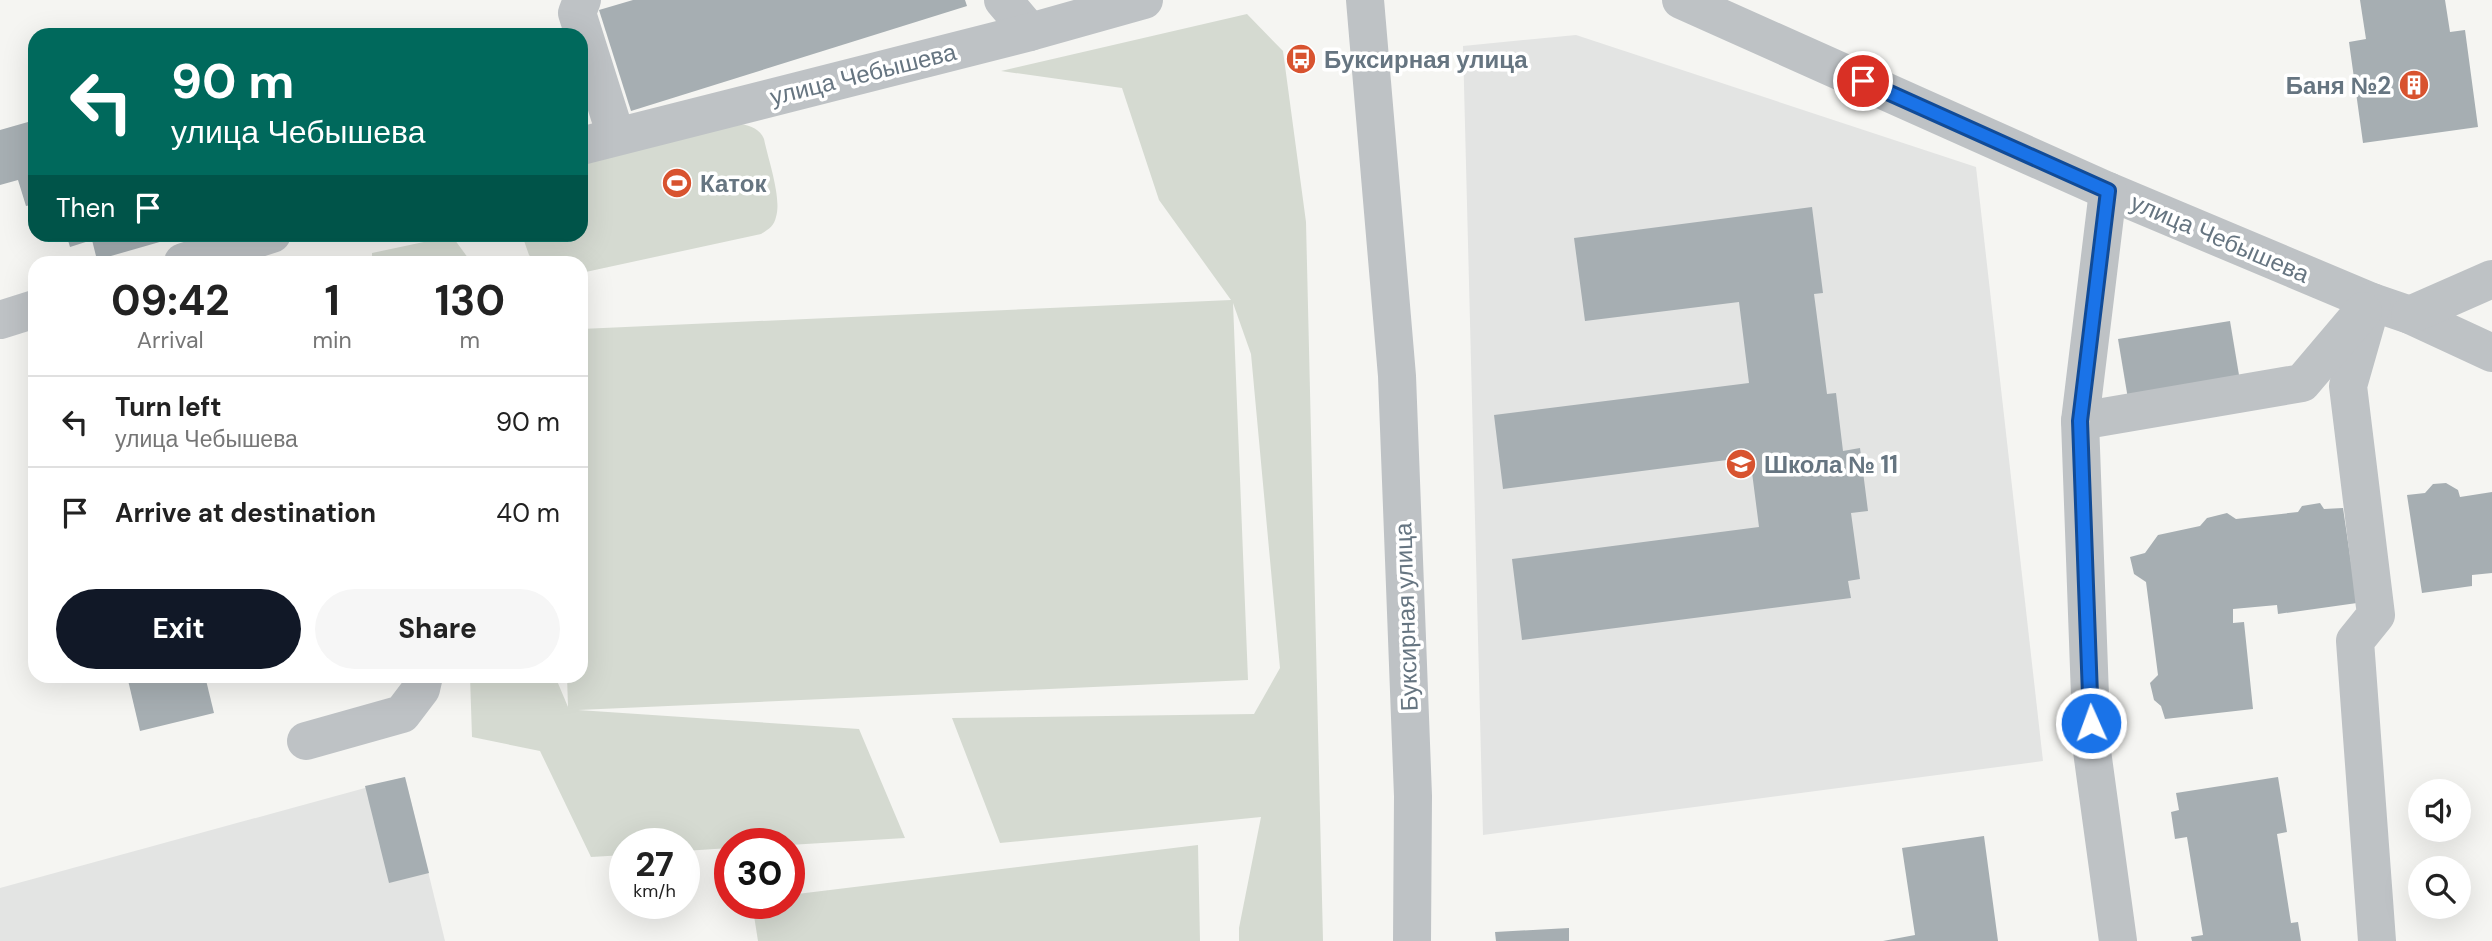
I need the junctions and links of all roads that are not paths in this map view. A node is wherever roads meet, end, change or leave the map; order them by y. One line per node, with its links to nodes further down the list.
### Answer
1 (582, 0): 6 (street)
2 (1003, 0): 7 (street)
3 (1144, 0): 7 (street, улица Чебышева)
4 (1365, 0): 22 (street, Буксирная улица)
5 (1681, 0): 10 (street, улица Чебышева)
6 (580, 28)
7 (1030, 32): 9 (street, улица Чебышева)
8 (588, 77): 9 (street)
9 (599, 141)
10 (2108, 191): 14 (street, улица Чебышева); 19 (street)
11 (249, 242): 12 (street)
12 (203, 256)
13 (2492, 279): 16 (street)
14 (2372, 302): 16 (street, улица Чебышева); 19 (street); 24 (street)
15 (28, 311): 17 (street)
16 (2410, 315): 18 (street, улица Чебышева)
17 (0, 320)
18 (2492, 353)
19 (2080, 421): 23 (street)
20 (422, 683): 21 (street)
21 (306, 741)
22 (1412, 941)
23 (2118, 941)
24 (2377, 941)

